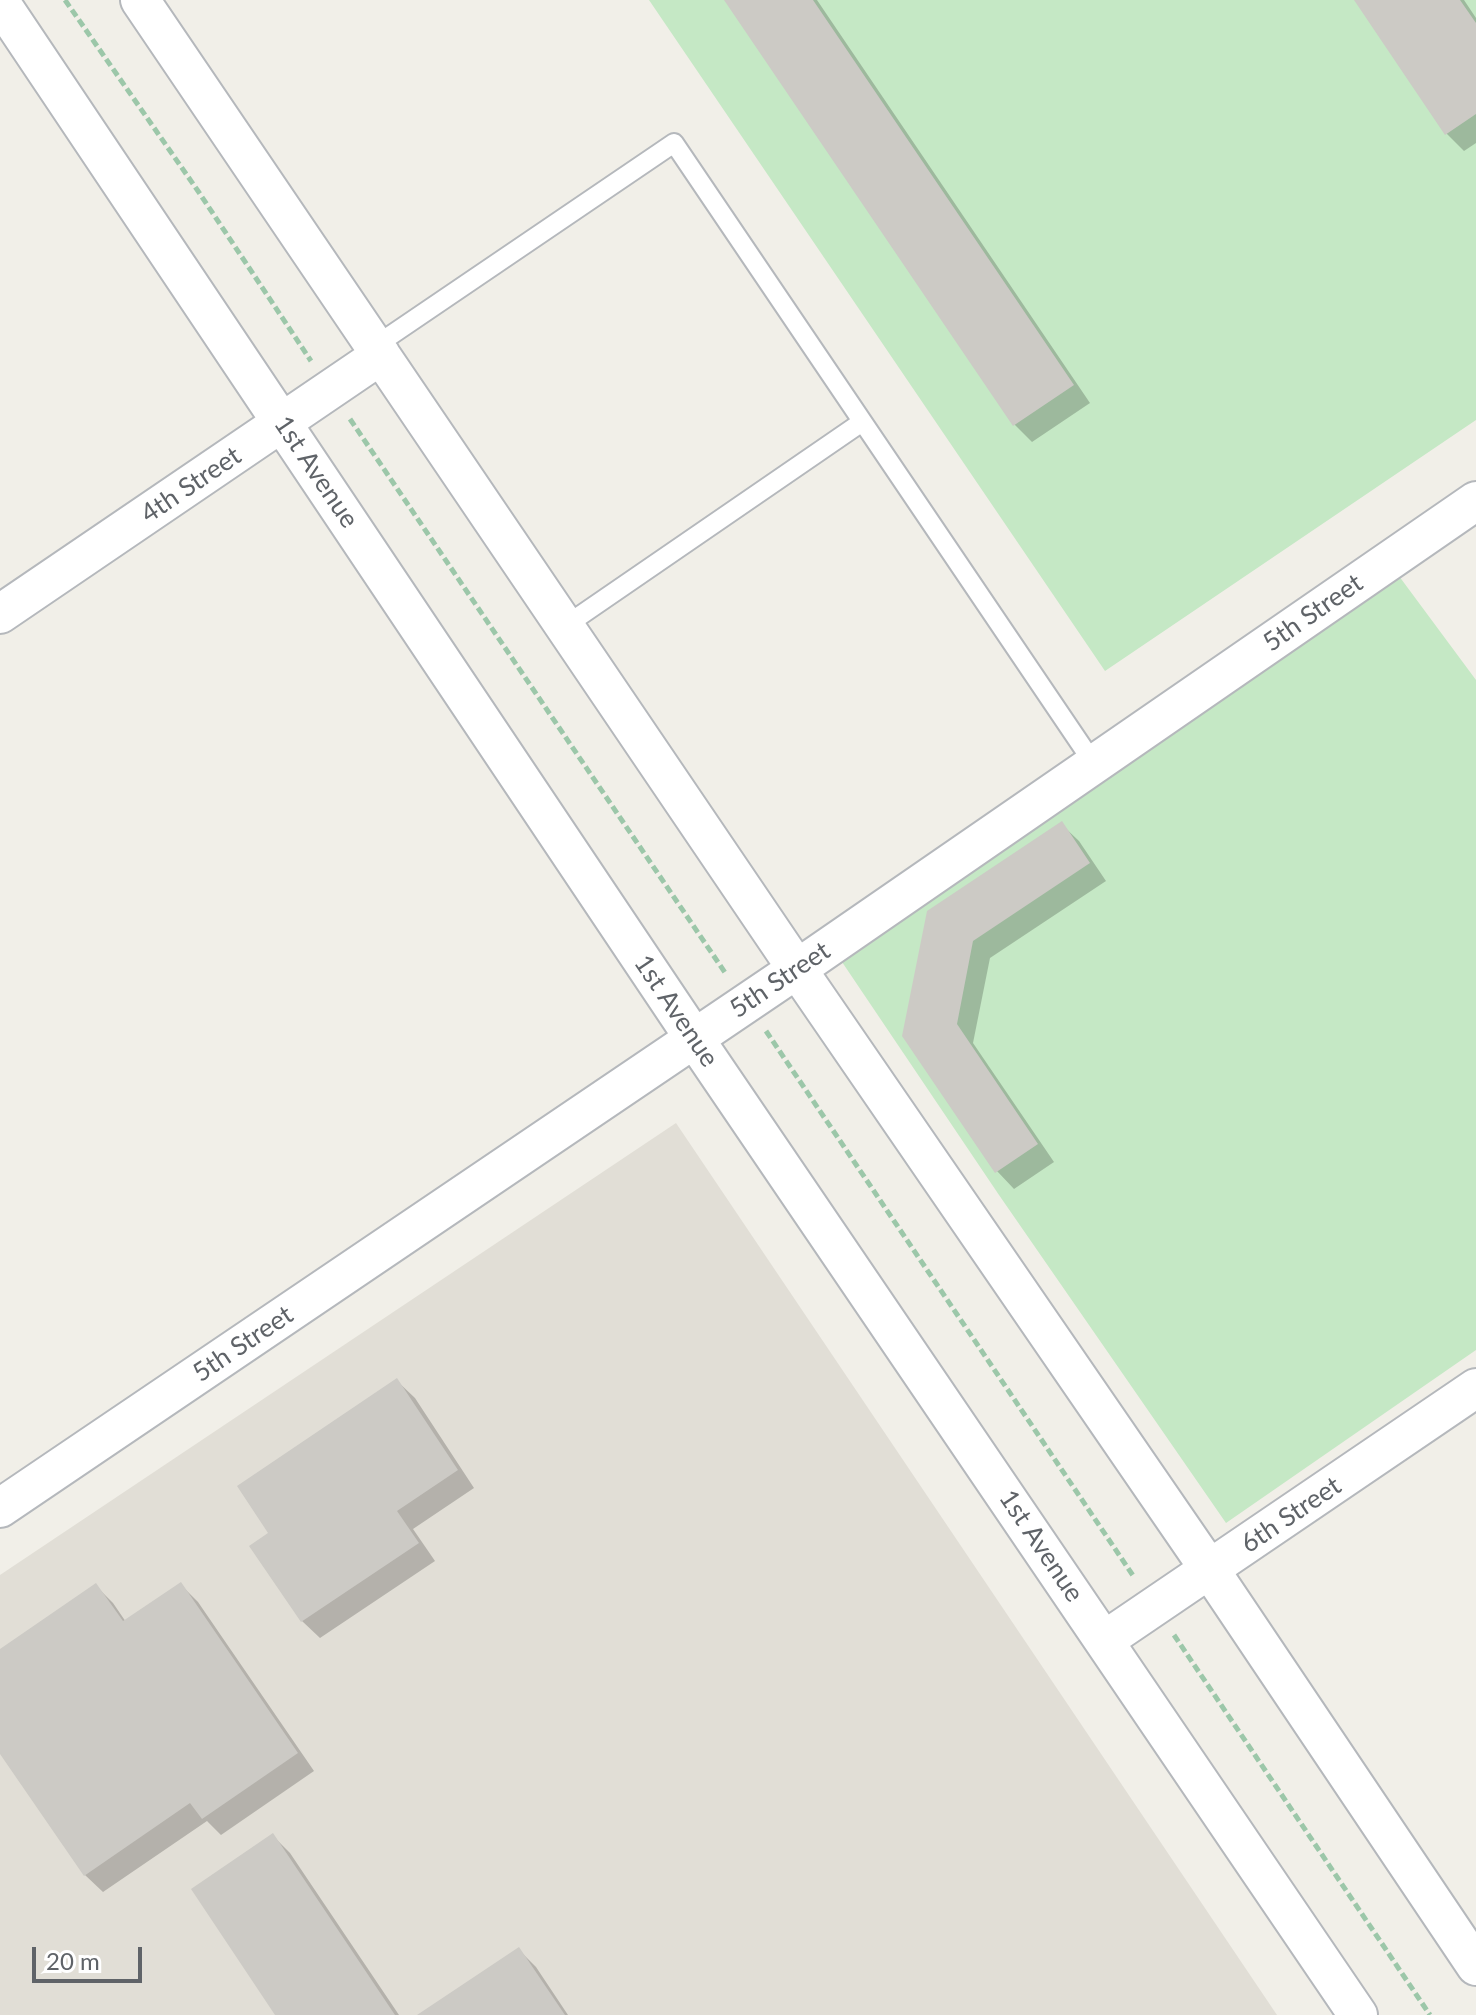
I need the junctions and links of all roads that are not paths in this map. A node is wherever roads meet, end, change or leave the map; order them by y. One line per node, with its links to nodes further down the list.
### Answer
1 (140, 0): 3 (street)
2 (0, 2): 4 (street, 1st Avenue)
3 (378, 350): 4 (street, 4th Street); 5 (lane); 8 (street)
4 (283, 422): 7 (street, 4th Street); 11 (street, 1st Avenue)
5 (862, 422): 8 (lane); 9 (lane)
6 (1476, 501): 9 (street, 5th Street)
7 (0, 614)
8 (565, 626): 10 (street)
9 (1094, 764): 10 (street, 5th Street)
10 (797, 969): 11 (street, 5th Street); 14 (street)
11 (694, 1038): 13 (street, 5th Street); 15 (street, 1st Avenue)
12 (1476, 1388): 14 (street, 6th Street)
13 (0, 1508)
14 (1210, 1570): 15 (street, 6th Street); 16 (street)
15 (1105, 1640): 17 (street, 1st Avenue)
16 (1476, 1966)
17 (1358, 2015)

